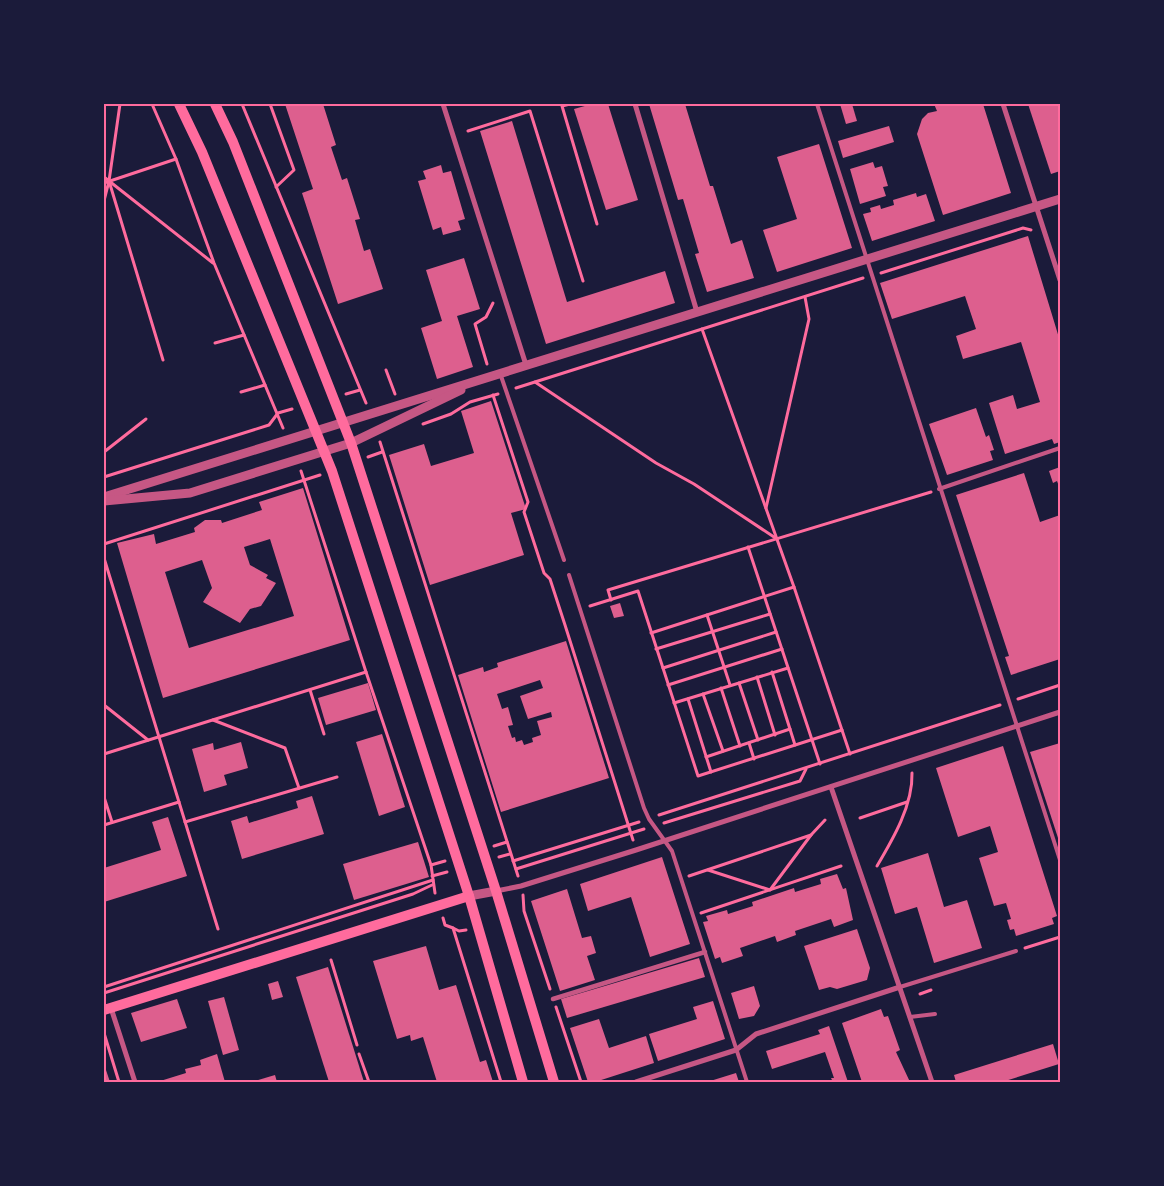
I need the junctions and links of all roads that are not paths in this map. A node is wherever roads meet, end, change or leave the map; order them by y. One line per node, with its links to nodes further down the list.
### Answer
1 (180, 104): 16 (main road)
2 (215, 104): 15 (main road)
3 (443, 104): 12 (street)
4 (635, 104): 11 (street)
5 (817, 104): 9 (lane)
6 (1003, 104): 8 (street)
7 (1060, 198): 8 (street)
8 (1036, 206): 9 (street); 10 (street)
9 (866, 259): 11 (street); 20 (lane)
10 (1060, 280)
11 (697, 312): 12 (street)
12 (526, 365): 13 (street)
13 (500, 373): 14 (street); 22 (lane)
14 (490, 376): 15 (street); 17 (street)
15 (343, 422): 16 (street); 17 (main road)
16 (315, 431): 19 (main road); 21 (street)
17 (351, 443): 19 (street); 29 (main road)
18 (1060, 448): 20 (lane)
19 (324, 452): 21 (street); 30 (main road)
20 (939, 489): 25 (lane)
21 (104, 499)
22 (564, 560)
23 (569, 575): 27 (lane)
24 (1060, 712): 25 (street)
25 (1018, 726): 26 (street); 28 (lane)
26 (830, 787): 27 (street); 33 (street)
27 (665, 840): 29 (street); 32 (lane)
28 (1060, 860)
29 (496, 891): 30 (street); 41 (main road)
30 (468, 896): 35 (main road); 40 (main road)
31 (1016, 951): 33 (lane)
32 (704, 952): 34 (street); 38 (lane)
33 (900, 987): 37 (street); 38 (street)
34 (553, 999)
35 (108, 1009): 39 (street)
36 (934, 1014): 37 (lane)
37 (910, 1017): 44 (street)
38 (736, 1050): 42 (street); 43 (lane)
39 (135, 1082)
40 (523, 1082)
41 (554, 1082)
42 (636, 1082)
43 (747, 1082)
44 (932, 1082)

